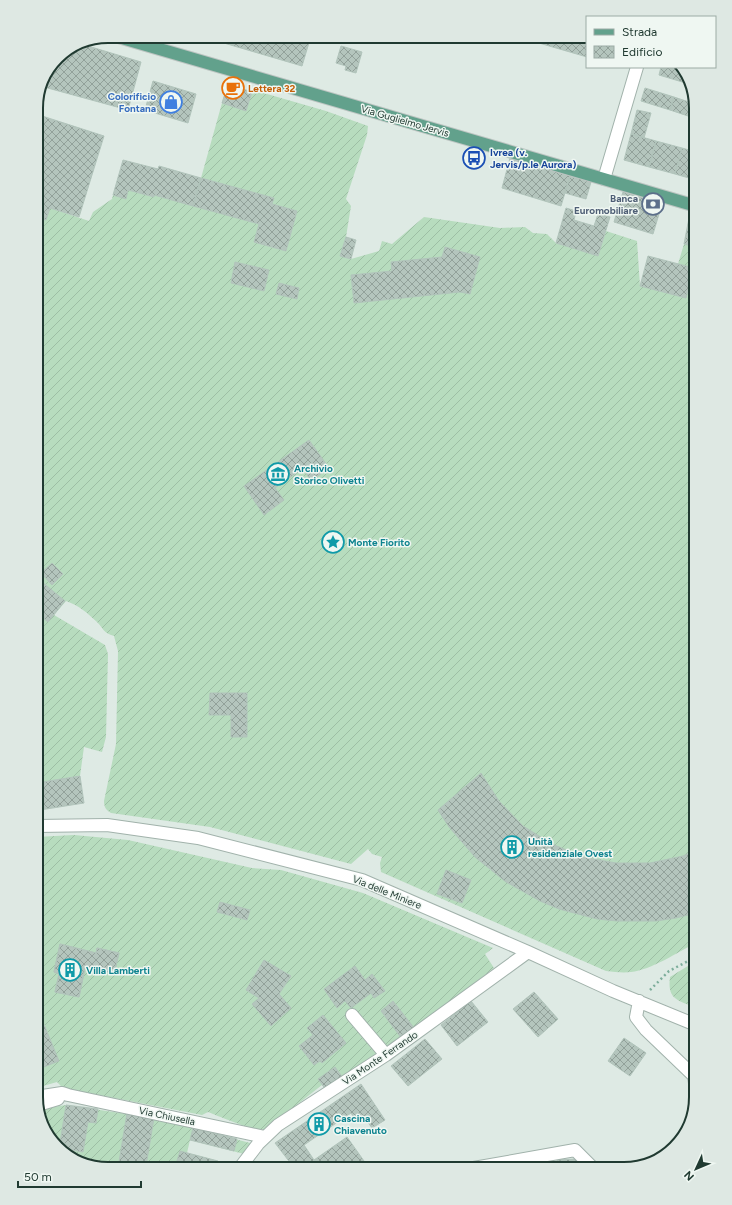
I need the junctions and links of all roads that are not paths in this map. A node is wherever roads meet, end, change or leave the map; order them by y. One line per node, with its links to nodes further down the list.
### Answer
1 (139, 43): 3 (main road, Via Guglielmo Jervis)
2 (637, 68): 3 (street)
3 (604, 179): 4 (main road, Via Guglielmo Jervis)
4 (689, 204)
5 (43, 826): 6 (street, Via delle Miniere)
6 (528, 952): 7 (street, Via delle Miniere); 10 (street, Via Monte Ferrando)
7 (639, 1001): 9 (street, Via delle Miniere); 11 (street)
8 (352, 1015): 10 (street)
9 (689, 1022)
10 (386, 1055): 15 (street, Via Monte Ferrando)
11 (689, 1070)
12 (68, 1095): 13 (street, Via Chiusella); 14 (street); 15 (street, Via Chiusella)
13 (43, 1096)
14 (44, 1104)
15 (265, 1137): 16 (street, Via Monte Ferrando)
16 (245, 1162)
17 (507, 1162): 18 (street)
18 (588, 1162)

